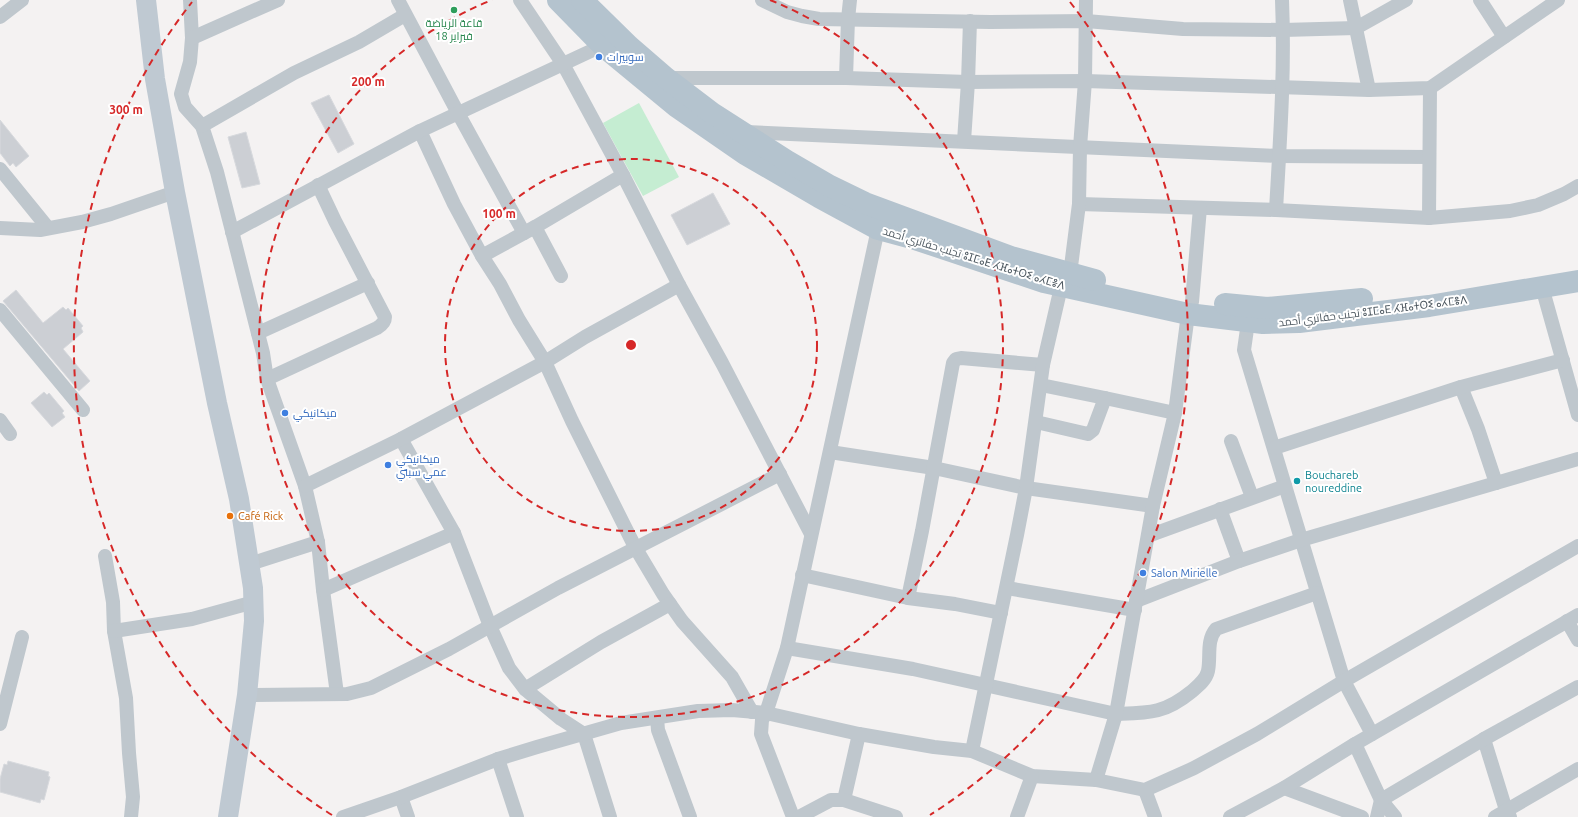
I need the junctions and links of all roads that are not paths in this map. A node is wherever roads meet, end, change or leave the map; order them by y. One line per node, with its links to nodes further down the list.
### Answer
1 (22, 0): 18 (street)
2 (146, 0): 47 (main road)
3 (190, 0): 25 (street)
4 (278, 0): 25 (street)
5 (398, 0): 17 (street)
6 (520, 0): 27 (street)
7 (558, 0): 26 (main road, تجنب حفاتري أحمد ⵓⵊⵎⴰⴹ ⵃⴼⴰⵜⵔⵉ ⴰⵃⵎⴻⴷ)
8 (582, 0): 26 (main road, تجنب حفاتري أحمد ⵓⵊⵎⴰⴹ ⵃⴼⴰⵜⵔⵉ ⴰⵃⵎⴻⴷ)
9 (765, 0): 19 (street)
10 (850, 0): 19 (street)
11 (1086, 0): 21 (street)
12 (1282, 0): 23 (street)
13 (1350, 0): 22 (street)
14 (1406, 0): 22 (street)
15 (1480, 0): 24 (street)
16 (1558, 0): 24 (street)
17 (405, 15): 35 (street); 36 (street)
18 (0, 17)
19 (848, 19): 20 (street); 29 (street)
20 (970, 21): 21 (street); 31 (street)
21 (1086, 21): 23 (street); 30 (street)
22 (1356, 28): 23 (street); 34 (street)
23 (1283, 30): 32 (street)
24 (1504, 37): 33 (street)
25 (192, 38): 36 (street)
26 (611, 41): 27 (street); 28 (main road, تجنب حفاتري أحمد ⵓⵊⵎⴰⴹ ⵃⴼⴰⵜⵔⵉ ⴰⵃⵎⴻⴷ); 54 (main road, تجنب حفاتري أحمد ⵓⵊⵎⴰⴹ ⵃⴼⴰⵜⵔⵉ ⴰⵃⵎⴻⴷ)
27 (562, 64): 35 (street); 44 (street)
28 (666, 78): 29 (street); 38 (main road, تجنب حفاتري أحمد ⵓⵊⵎⴰⴹ ⵃⴼⴰⵜⵔⵉ ⴰⵃⵎⴻⴷ)
29 (846, 78): 31 (street)
30 (1085, 80): 31 (street); 32 (street); 40 (street)
31 (968, 82): 39 (street)
32 (1282, 88): 34 (street); 41 (street)
33 (1430, 88): 34 (street); 42 (street)
34 (1369, 90)
35 (458, 113): 37 (street); 55 (street)
36 (202, 126): 56 (street)
37 (420, 131): 45 (street); 57 (street)
38 (741, 132): 39 (street); 62 (main road, تجنب حفاتري أحمد ⵓⵊⵎⴰⴹ ⵃⴼⴰⵜⵔⵉ ⴰⵃⵎⴻⴷ)
39 (964, 141): 40 (street)
40 (1080, 147): 41 (street); 48 (street)
41 (1279, 156): 42 (street); 50 (street)
42 (1429, 157): 51 (street)
43 (0, 169): 53 (street)
44 (623, 175): 55 (street); 63 (street)
45 (318, 185): 56 (street); 61 (street)
46 (1578, 186): 51 (street)
47 (175, 192): 53 (street); 105 (main road)
48 (1079, 204): 49 (street); 62 (street)
49 (1200, 208): 50 (street); 65 (street)
50 (1276, 210): 51 (street)
51 (1429, 218)
52 (0, 228): 53 (street)
53 (48, 228)
54 (878, 229): 62 (main road, تجنب حفاتري أحمد ⵓⵊⵎⴰⴹ ⵃⴼⴰⵜⵔⵉ ⴰⵃⵎⴻⴷ); 85 (street)
55 (530, 230): 57 (street); 59 (street)
56 (232, 232): 68 (street)
57 (482, 256): 70 (street)
58 (1578, 265): 65 (main road, تجنب حفاتري أحمد ⵓⵊⵎⴰⴹ ⵃⴼⴰⵜⵔⵉ ⴰⵃⵎⴻⴷ)
59 (561, 276)
60 (1578, 281): 64 (main road, تجنب حفاتري أحمد ⵓⵊⵎⴰⴹ ⵃⴼⴰⵜⵔⵉ ⴰⵃⵎⴻⴷ)
61 (368, 283): 68 (street); 72 (street)
62 (1067, 283): 65 (main road, تجنب حفاتري أحمد ⵓⵊⵎⴰⴹ ⵃⴼⴰⵜⵔⵉ ⴰⵃⵎⴻⴷ); 71 (street)
63 (679, 285): 70 (street); 88 (street)
64 (1542, 287): 67 (main road, تجنب حفاتري أحمد ⵓⵊⵎⴰⴹ ⵃⴼⴰⵜⵔⵉ ⴰⵃⵎⴻⴷ); 69 (street)
65 (1190, 308): 67 (main road, تجنب حفاتري أحمد ⵓⵊⵎⴰⴹ ⵃⴼⴰⵜⵔⵉ ⴰⵃⵎⴻⴷ); 78 (street)
66 (0, 310): 77 (street)
67 (1248, 322): 84 (street)
68 (258, 333): 72 (street)
69 (1563, 360): 74 (street); 76 (street)
70 (545, 362): 82 (street); 102 (street)
71 (1043, 365): 73 (street); 87 (street)
72 (267, 379): 90 (street)
73 (1041, 386): 75 (street); 80 (street)
74 (1461, 386): 84 (street); 89 (street)
75 (1105, 398): 78 (street); 80 (street)
76 (1577, 406)
77 (83, 410)
78 (1175, 414): 94 (street)
79 (0, 420): 81 (street)
80 (1036, 422): 92 (street)
81 (10, 434)
82 (401, 438): 90 (street); 96 (street)
83 (1231, 441): 93 (street)
84 (1274, 448): 91 (street)
85 (830, 452): 87 (street); 97 (street)
86 (1578, 459): 89 (street)
87 (934, 468): 92 (street); 110 (street)
88 (780, 474): 97 (street); 102 (street)
89 (1496, 484): 99 (street)
90 (304, 486): 100 (street)
91 (1285, 486): 93 (street); 99 (street)
92 (1026, 488): 94 (street); 107 (street)
93 (1252, 497): 95 (street)
94 (1153, 506): 98 (street)
95 (1220, 509): 98 (street); 104 (street)
96 (454, 533): 108 (street); 116 (street)
97 (811, 534): 106 (street)
98 (1148, 536): 113 (street)
99 (1302, 540): 104 (street); 109 (street)
100 (318, 542): 105 (street); 108 (street)
101 (1578, 546): 121 (street)
102 (635, 547): 112 (street); 116 (street)
103 (105, 556): 117 (street)
104 (1239, 561): 113 (street)
105 (250, 564): 111 (main road)
106 (802, 575): 110 (street); 120 (street)
107 (1007, 588): 113 (street); 114 (street)
108 (323, 590): 125 (street)
109 (1317, 593): 121 (street); 128 (street)
110 (908, 598): 114 (street)
111 (254, 602): 117 (street); 126 (main road)
112 (670, 604): 124 (street); 127 (street)
113 (1135, 605): 128 (street)
114 (1001, 613): 122 (street)
115 (1573, 618): 119 (street); 133 (street)
116 (490, 626): 124 (street); 125 (street)
117 (114, 631): 147 (street)
118 (22, 638): 130 (street)
119 (1578, 640)
120 (787, 648): 122 (street); 127 (street)
121 (1344, 681): 133 (street); 142 (street)
122 (986, 685): 128 (street); 136 (street)
123 (1578, 687): 134 (street)
124 (525, 689): 131 (street)
125 (337, 694): 126 (street)
126 (247, 695): 148 (main road)
127 (759, 712): 129 (street); 132 (street); 154 (street)
128 (1116, 714): 140 (street)
129 (657, 718): 131 (street); 153 (street)
130 (0, 724)
131 (584, 734): 137 (street); 152 (street)
132 (859, 734): 136 (street); 144 (street)
133 (1372, 734): 135 (street)
134 (1484, 738): 145 (street); 146 (street)
135 (1355, 744): 141 (street); 145 (street)
136 (972, 751): 139 (street)
137 (498, 759): 143 (street); 151 (street)
138 (1578, 769): 146 (street)
139 (1032, 776): 140 (street); 157 (street)
140 (1096, 780): 142 (street)
141 (1284, 788): 159 (street); 160 (street)
142 (1145, 790): 158 (street)
143 (401, 797): 149 (street); 150 (street)
144 (844, 800): 155 (street); 156 (street)
145 (1380, 800): 161 (street); 162 (street)
146 (1504, 815)
147 (131, 817)
148 (228, 817)
149 (343, 817)
150 (408, 817)
151 (517, 817)
152 (610, 817)
153 (690, 817)
154 (793, 817)
155 (799, 817)
156 (896, 817)
157 (1017, 817)
158 (1155, 817)
159 (1230, 817)
160 (1362, 817)
161 (1377, 817)
162 (1395, 817)

